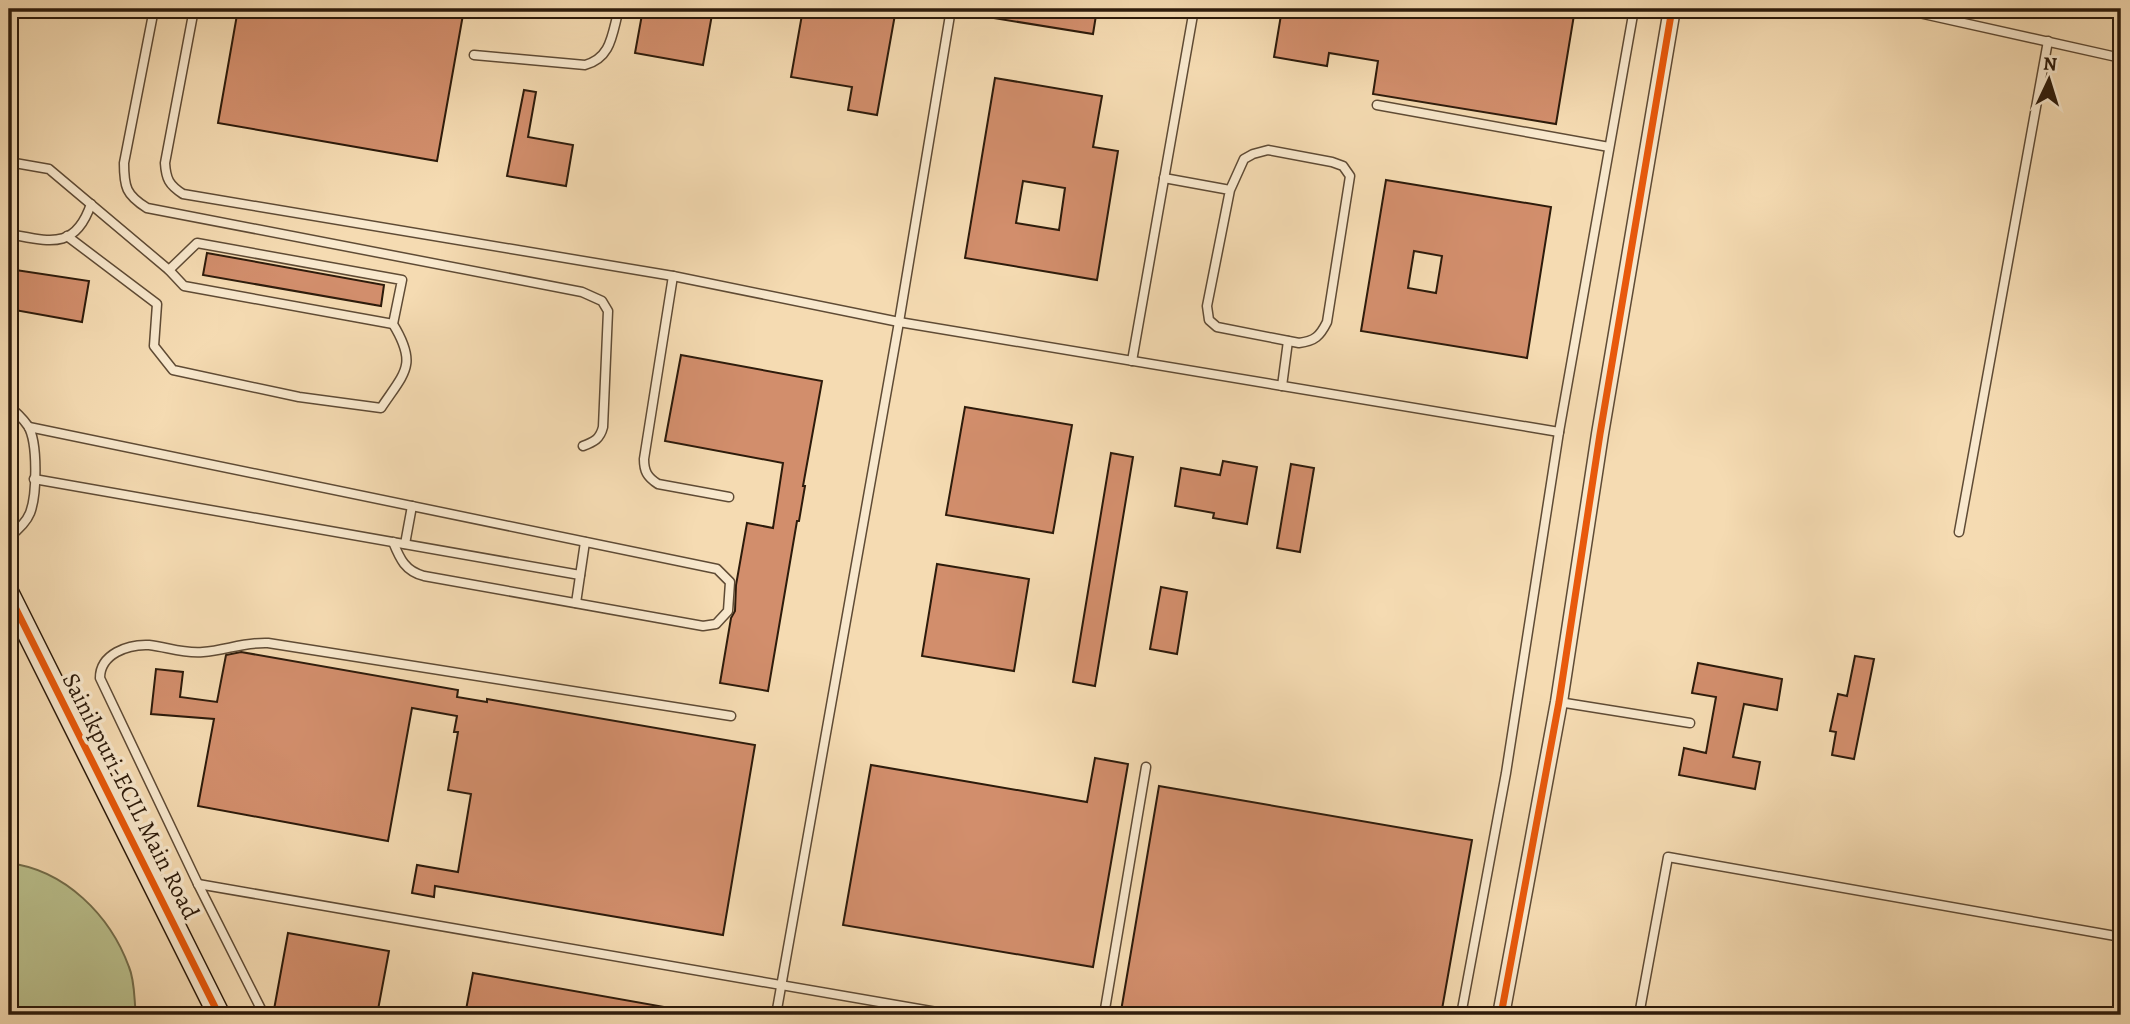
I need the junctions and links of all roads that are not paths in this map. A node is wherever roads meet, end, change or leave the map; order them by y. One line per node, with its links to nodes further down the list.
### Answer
1 (154, 9): 30 (lane)
2 (194, 9): 21 (lane)
3 (619, 9): 10 (lane)
4 (951, 9): 22 (lane)
5 (1194, 9): 15 (lane)
6 (1634, 9): 13 (lane)
7 (1672, 9): 42 (street)
8 (1901, 9): 9 (lane)
9 (2048, 41): 11 (lane); 34 (lane)
10 (474, 55)
11 (2121, 58)
12 (1377, 105): 13 (lane)
13 (1609, 147): 29 (lane)
14 (9, 162): 17 (lane)
15 (1164, 178): 16 (lane); 25 (lane)
16 (1230, 190): 24 (lane); 24 (lane)
17 (91, 204): 19 (lane); 20 (lane)
18 (9, 234): 19 (lane)
19 (67, 236): 23 (lane)
20 (169, 270): 23 (lane); 23 (lane)
21 (673, 276): 22 (lane); 32 (lane)
22 (899, 322): 25 (lane); 48 (lane)
23 (393, 324)
24 (1288, 341): 26 (lane)
25 (1132, 361): 26 (lane)
26 (1282, 386): 29 (lane)
27 (9, 407): 28 (lane)
28 (29, 428): 31 (lane); 33 (lane)
29 (1559, 432): 54 (lane)
30 (583, 446)
31 (34, 479): 35 (lane); 36 (lane)
32 (729, 497)
33 (412, 506): 37 (lane); 38 (lane)
34 (1959, 532)
35 (9, 537)
36 (393, 542): 38 (lane); 41 (lane)
37 (585, 542): 39 (lane); 41 (lane)
38 (405, 544): 39 (lane)
39 (580, 575): 41 (lane)
40 (9, 595): 49 (street, Sainikpuri-ECIL Main Road)
41 (576, 603)
42 (1559, 702): 44 (lane); 55 (street)
43 (731, 716): 46 (lane)
44 (1690, 723)
45 (1146, 767): 53 (lane)
46 (198, 884): 48 (lane); 50 (lane)
47 (2121, 937): 56 (lane)
48 (781, 984): 51 (lane); 52 (lane)
49 (219, 1015)
50 (264, 1015)
51 (776, 1015)
52 (954, 1015)
53 (1104, 1015)
54 (1461, 1015)
55 (1501, 1015)
56 (1639, 1015)

